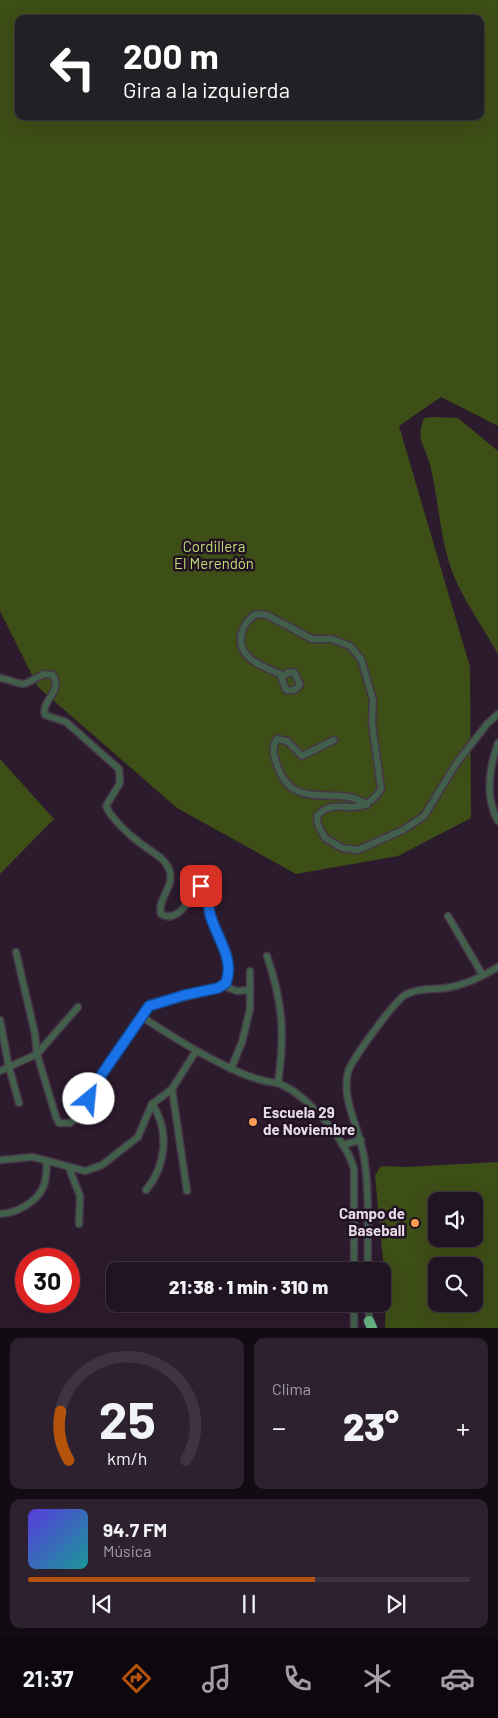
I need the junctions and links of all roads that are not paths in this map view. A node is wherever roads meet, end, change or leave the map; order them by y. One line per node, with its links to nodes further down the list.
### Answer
1 (0, 678): 14 (street)
2 (282, 678): 6 (street)
3 (498, 714): 6 (street)
4 (334, 740): 6 (street)
5 (498, 743): 7 (street)
6 (367, 805)
7 (498, 821)
8 (448, 916): 13 (street)
9 (16, 952): 20 (street)
10 (267, 956): 24 (street)
11 (498, 967): 13 (street)
12 (250, 971): 15 (street)
13 (482, 974): 28 (street)
14 (223, 986): 15 (street); 17 (street)
15 (250, 990): 22 (street)
16 (78, 1007): 20 (street)
17 (142, 1017): 19 (street); 20 (street)
18 (0, 1020): 21 (street)
19 (196, 1051): 22 (street); 25 (street)
20 (36, 1054): 21 (street)
21 (9, 1067): 23 (street); 26 (street)
22 (231, 1069): 24 (street)
23 (0, 1071)
24 (278, 1083): 29 (street)
25 (172, 1089): 27 (street); 34 (street)
26 (19, 1103)
27 (152, 1104): 32 (street); 33 (street)
28 (360, 1140): 29 (street); 36 (street)
29 (342, 1145): 35 (street)
30 (0, 1160): 31 (street)
31 (47, 1161): 32 (street); 37 (street)
32 (70, 1168): 38 (street)
33 (146, 1190)
34 (187, 1191)
35 (354, 1197): 36 (street); 39 (street)
36 (366, 1197): 40 (street)
37 (0, 1214)
38 (79, 1224)
39 (354, 1262)
40 (368, 1262)
41 (354, 1312): 44 (street)
42 (369, 1312): 43 (street)
43 (370, 1326)
44 (354, 1328)

